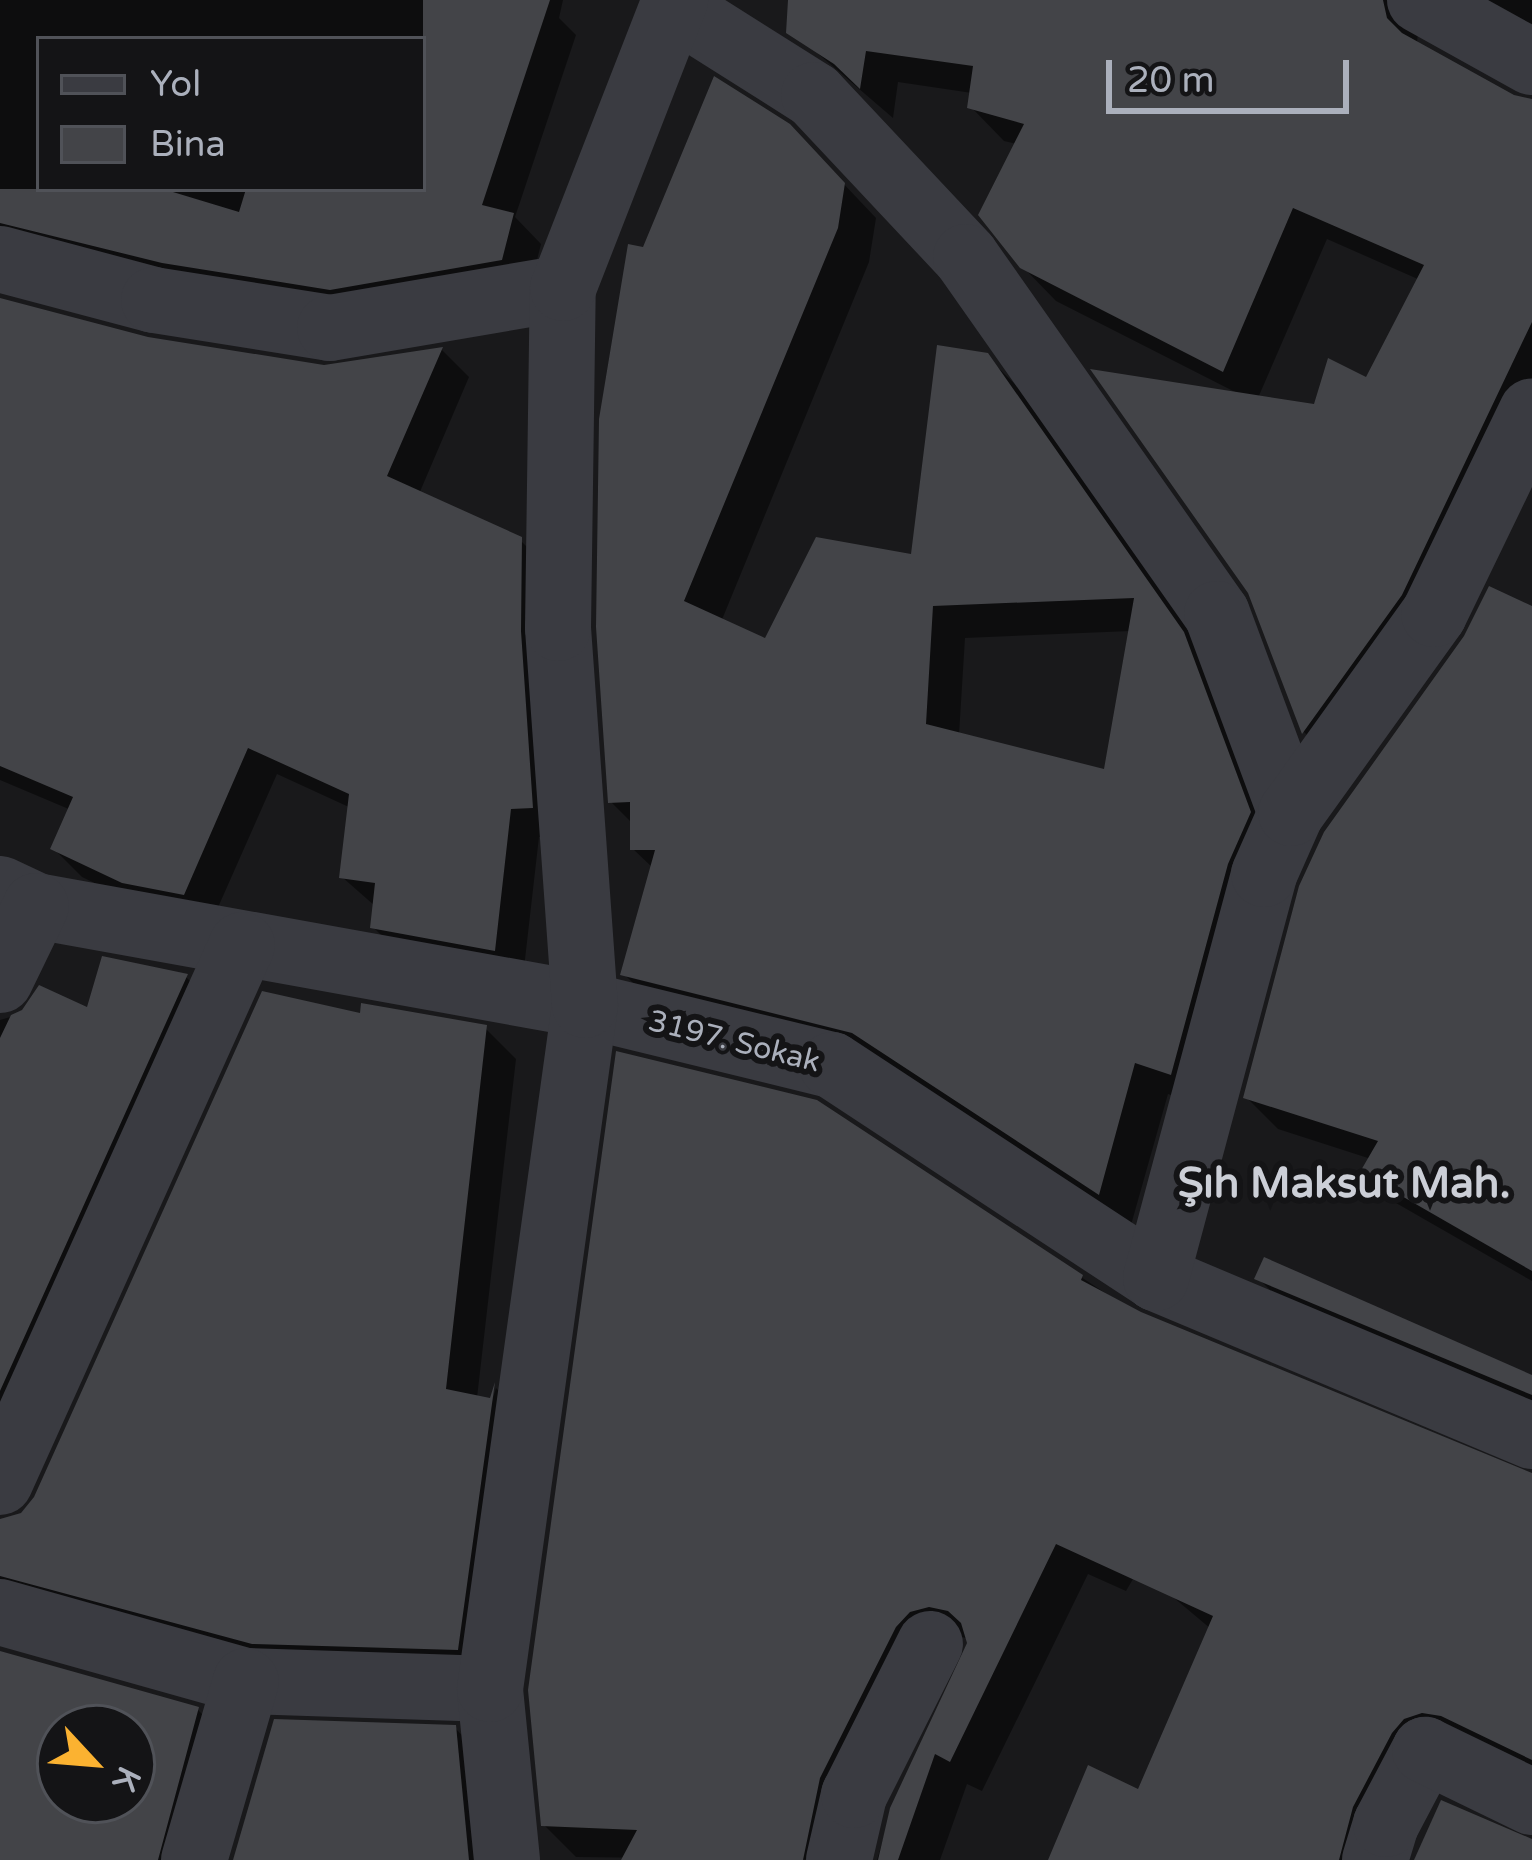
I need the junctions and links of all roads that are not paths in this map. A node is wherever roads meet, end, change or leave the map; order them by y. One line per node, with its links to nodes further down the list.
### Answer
1 (1420, 0): 3 (street)
2 (675, 3): 5 (street); 7 (street)
3 (1532, 62)
4 (0, 259): 5 (street)
5 (563, 288): 11 (street)
6 (1532, 411): 7 (street)
7 (1291, 813): 12 (street)
8 (18, 897): 9 (street, 3197. Sokak); 10 (street)
9 (242, 945): 11 (street, 3197. Sokak); 14 (street)
10 (0, 980)
11 (585, 1005): 12 (street, 3197. Sokak); 18 (street)
12 (1156, 1278): 13 (street, 3197. Sokak)
13 (1532, 1436)
14 (0, 1482)
15 (0, 1612): 17 (street)
16 (930, 1644): 22 (street)
17 (246, 1681): 18 (street); 20 (street)
18 (490, 1689): 21 (street)
19 (1532, 1802): 23 (street)
20 (194, 1860)
21 (507, 1860)
22 (839, 1860)
23 (1375, 1860)

